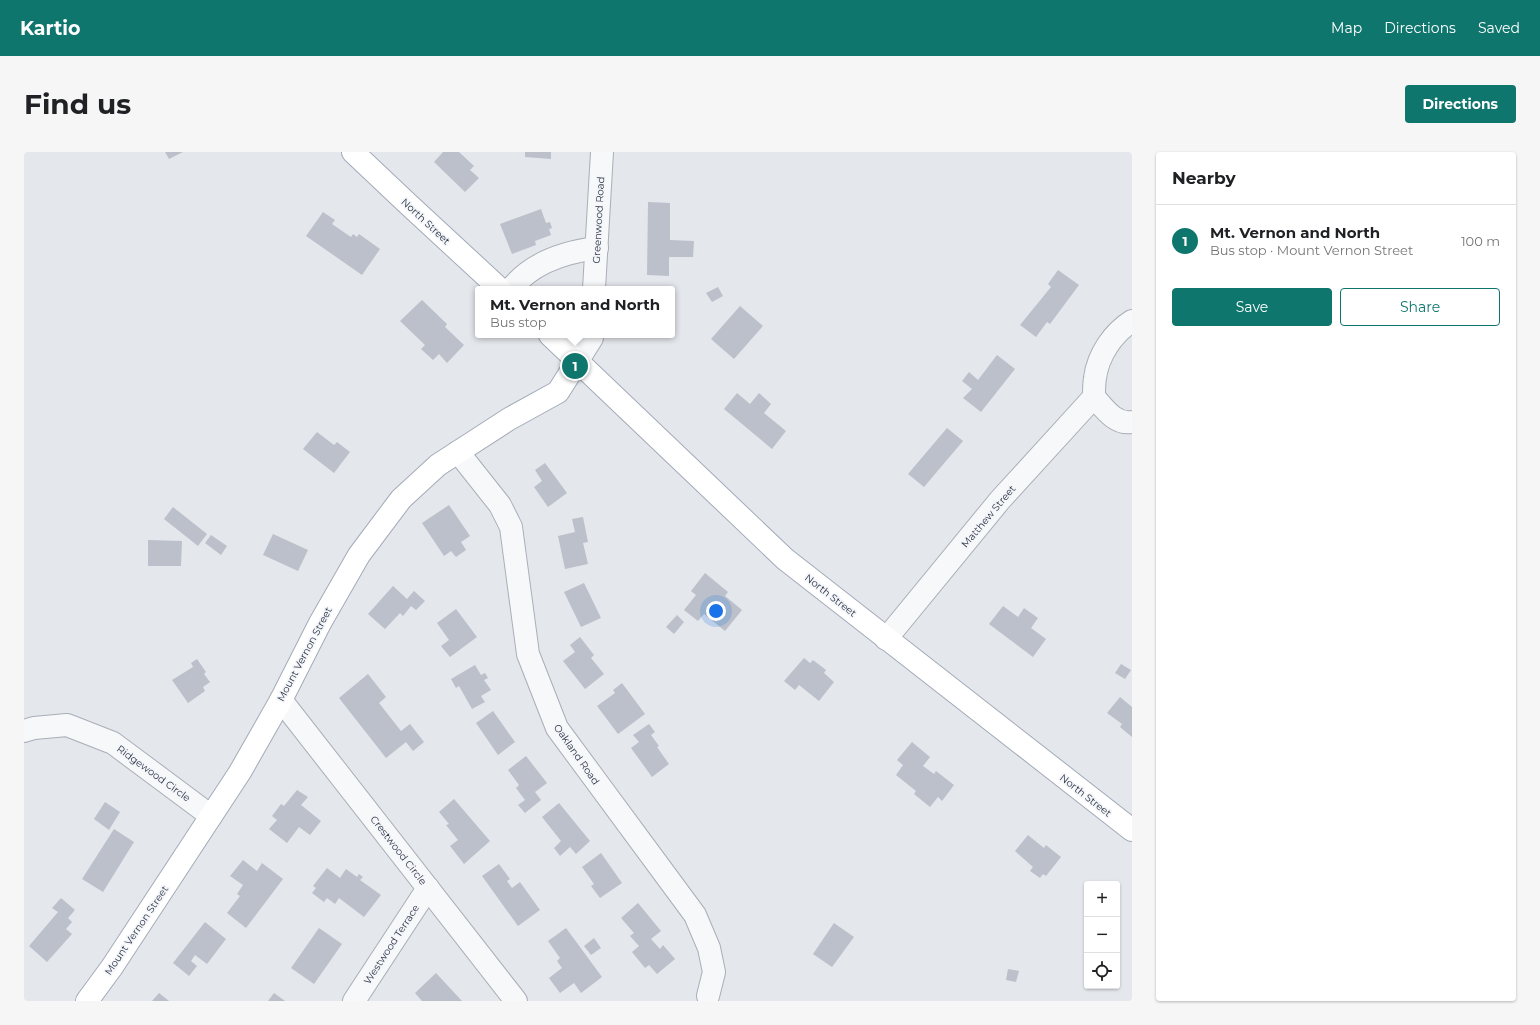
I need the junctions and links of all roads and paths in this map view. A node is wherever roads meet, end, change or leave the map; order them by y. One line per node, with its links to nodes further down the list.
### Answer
1 (353, 152): 4 (main road, North Street)
2 (602, 152): 3 (street, Greenwood Road)
3 (597, 248): 5 (street); 6 (street, Greenwood Road)
4 (497, 286)
5 (513, 286)
6 (594, 286)
7 (1132, 321): 11 (street)
8 (553, 338): 10 (main road, North Street)
9 (592, 338): 10 (street)
10 (577, 362): 13 (main road, Mount Vernon Street); 14 (main road, North Street)
11 (1094, 397): 12 (street); 14 (street, Matthew Street)
12 (1132, 422)
13 (458, 452): 15 (main road, Mount Vernon Street); 20 (street, Oakland Road)
14 (886, 639): 18 (main road, North Street)
15 (281, 700): 17 (main road, Mount Vernon Street); 19 (street, Crestwood Circle)
16 (24, 731): 17 (street, Ridgewood Circle)
17 (212, 816): 21 (main road, Mount Vernon Street)
18 (1132, 830)
19 (428, 888): 22 (street, Westwood Terrace); 23 (street, Crestwood Circle)
20 (708, 996)
21 (87, 1001)
22 (354, 1001)
23 (516, 1001)

